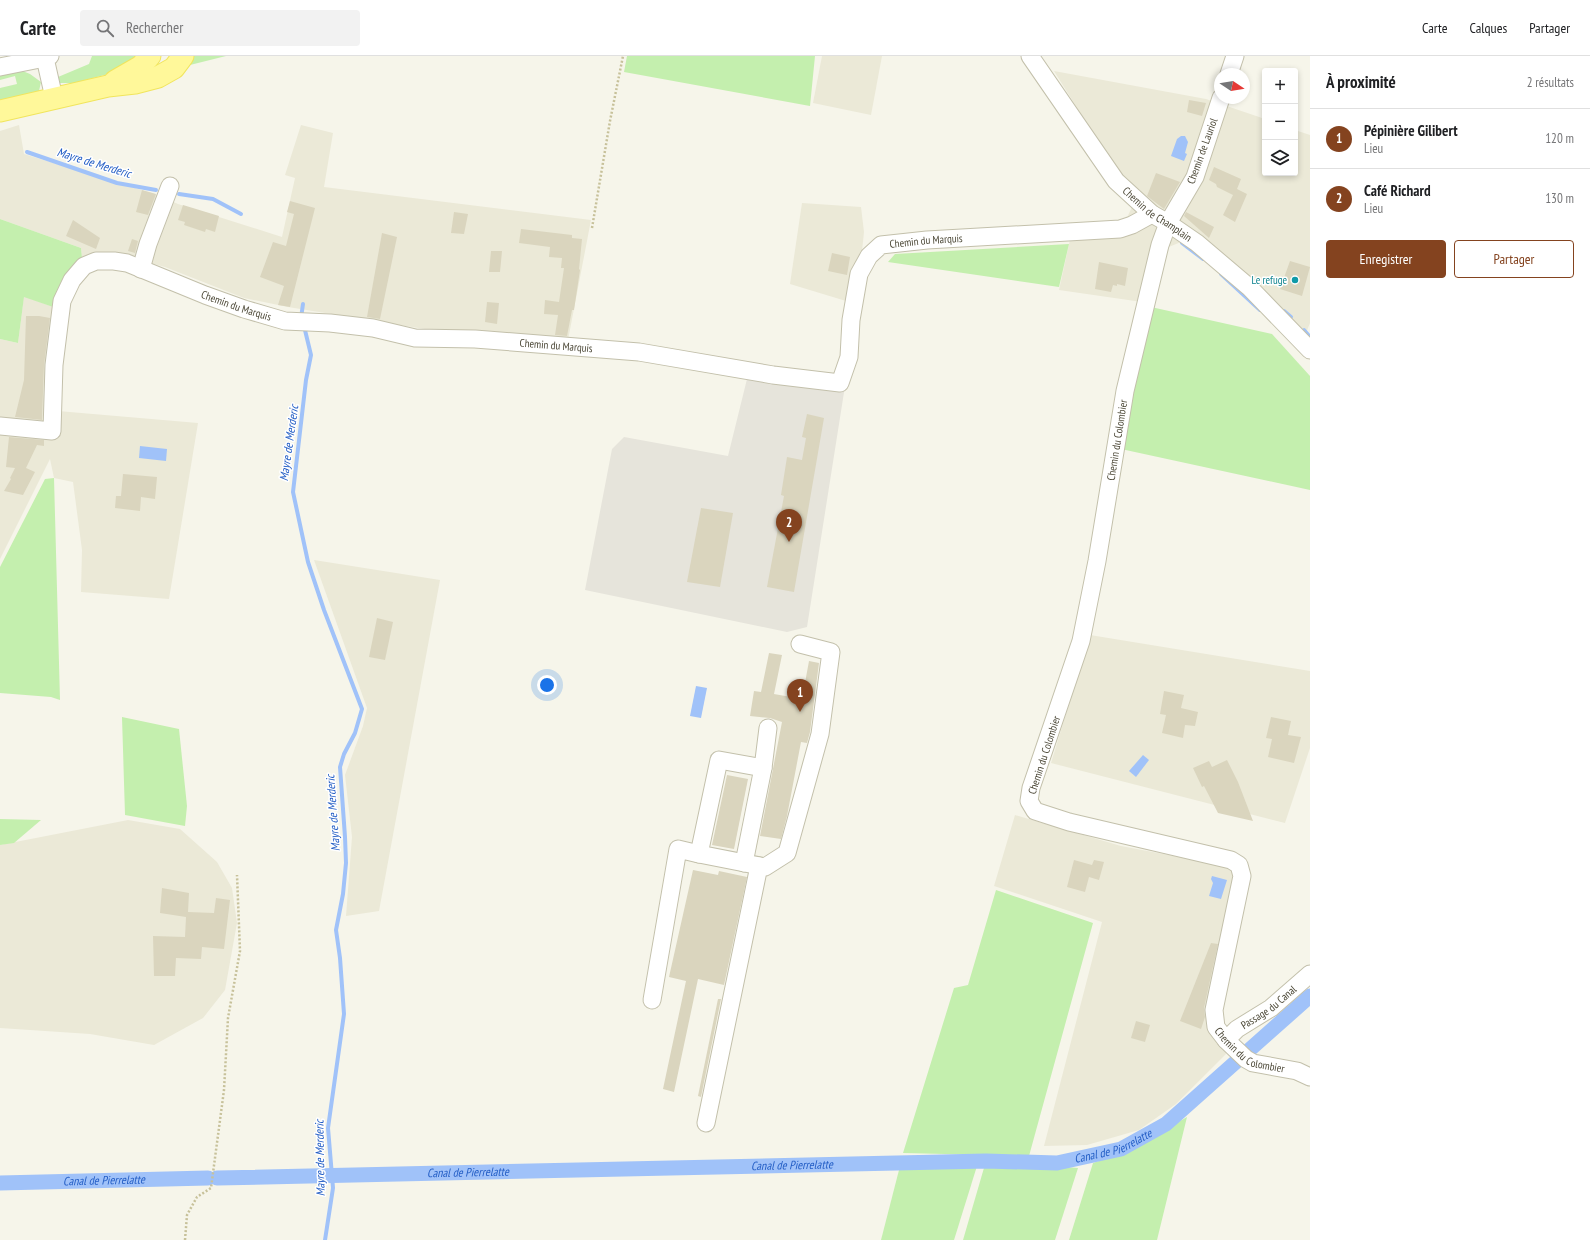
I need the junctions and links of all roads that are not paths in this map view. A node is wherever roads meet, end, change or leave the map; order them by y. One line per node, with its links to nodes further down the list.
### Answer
1 (150, 56): 8 (main road)
2 (183, 56): 8 (main road)
3 (1030, 56): 13 (street, Chemin de Champlain)
4 (1235, 56): 7 (street)
5 (48, 57): 6 (street); 9 (street)
6 (0, 67)
7 (1231, 68)
8 (108, 86): 9 (main road)
9 (54, 98): 11 (main road)
10 (1219, 104): 14 (street, Chemin de Lauriol)
11 (0, 111)
12 (170, 186): 15 (street)
13 (1152, 214): 14 (street, Chemin de Champlain); 15 (street, Chemin du Marquis)
14 (1168, 223): 16 (street, Chemin de Champlain); 25 (street, Chemin du Colombier)
15 (141, 269): 17 (street, Chemin du Marquis)
16 (1310, 350)
17 (0, 426)
18 (800, 644): 22 (street)
19 (768, 728): 20 (street)
20 (763, 768): 21 (street); 22 (street)
21 (699, 854): 22 (street); 24 (street)
22 (752, 865): 27 (street)
23 (1310, 974): 25 (street, Passage du Canal)
24 (652, 1000)
25 (1236, 1050): 26 (street, Chemin du Colombier)
26 (1310, 1077)
27 (706, 1123)

